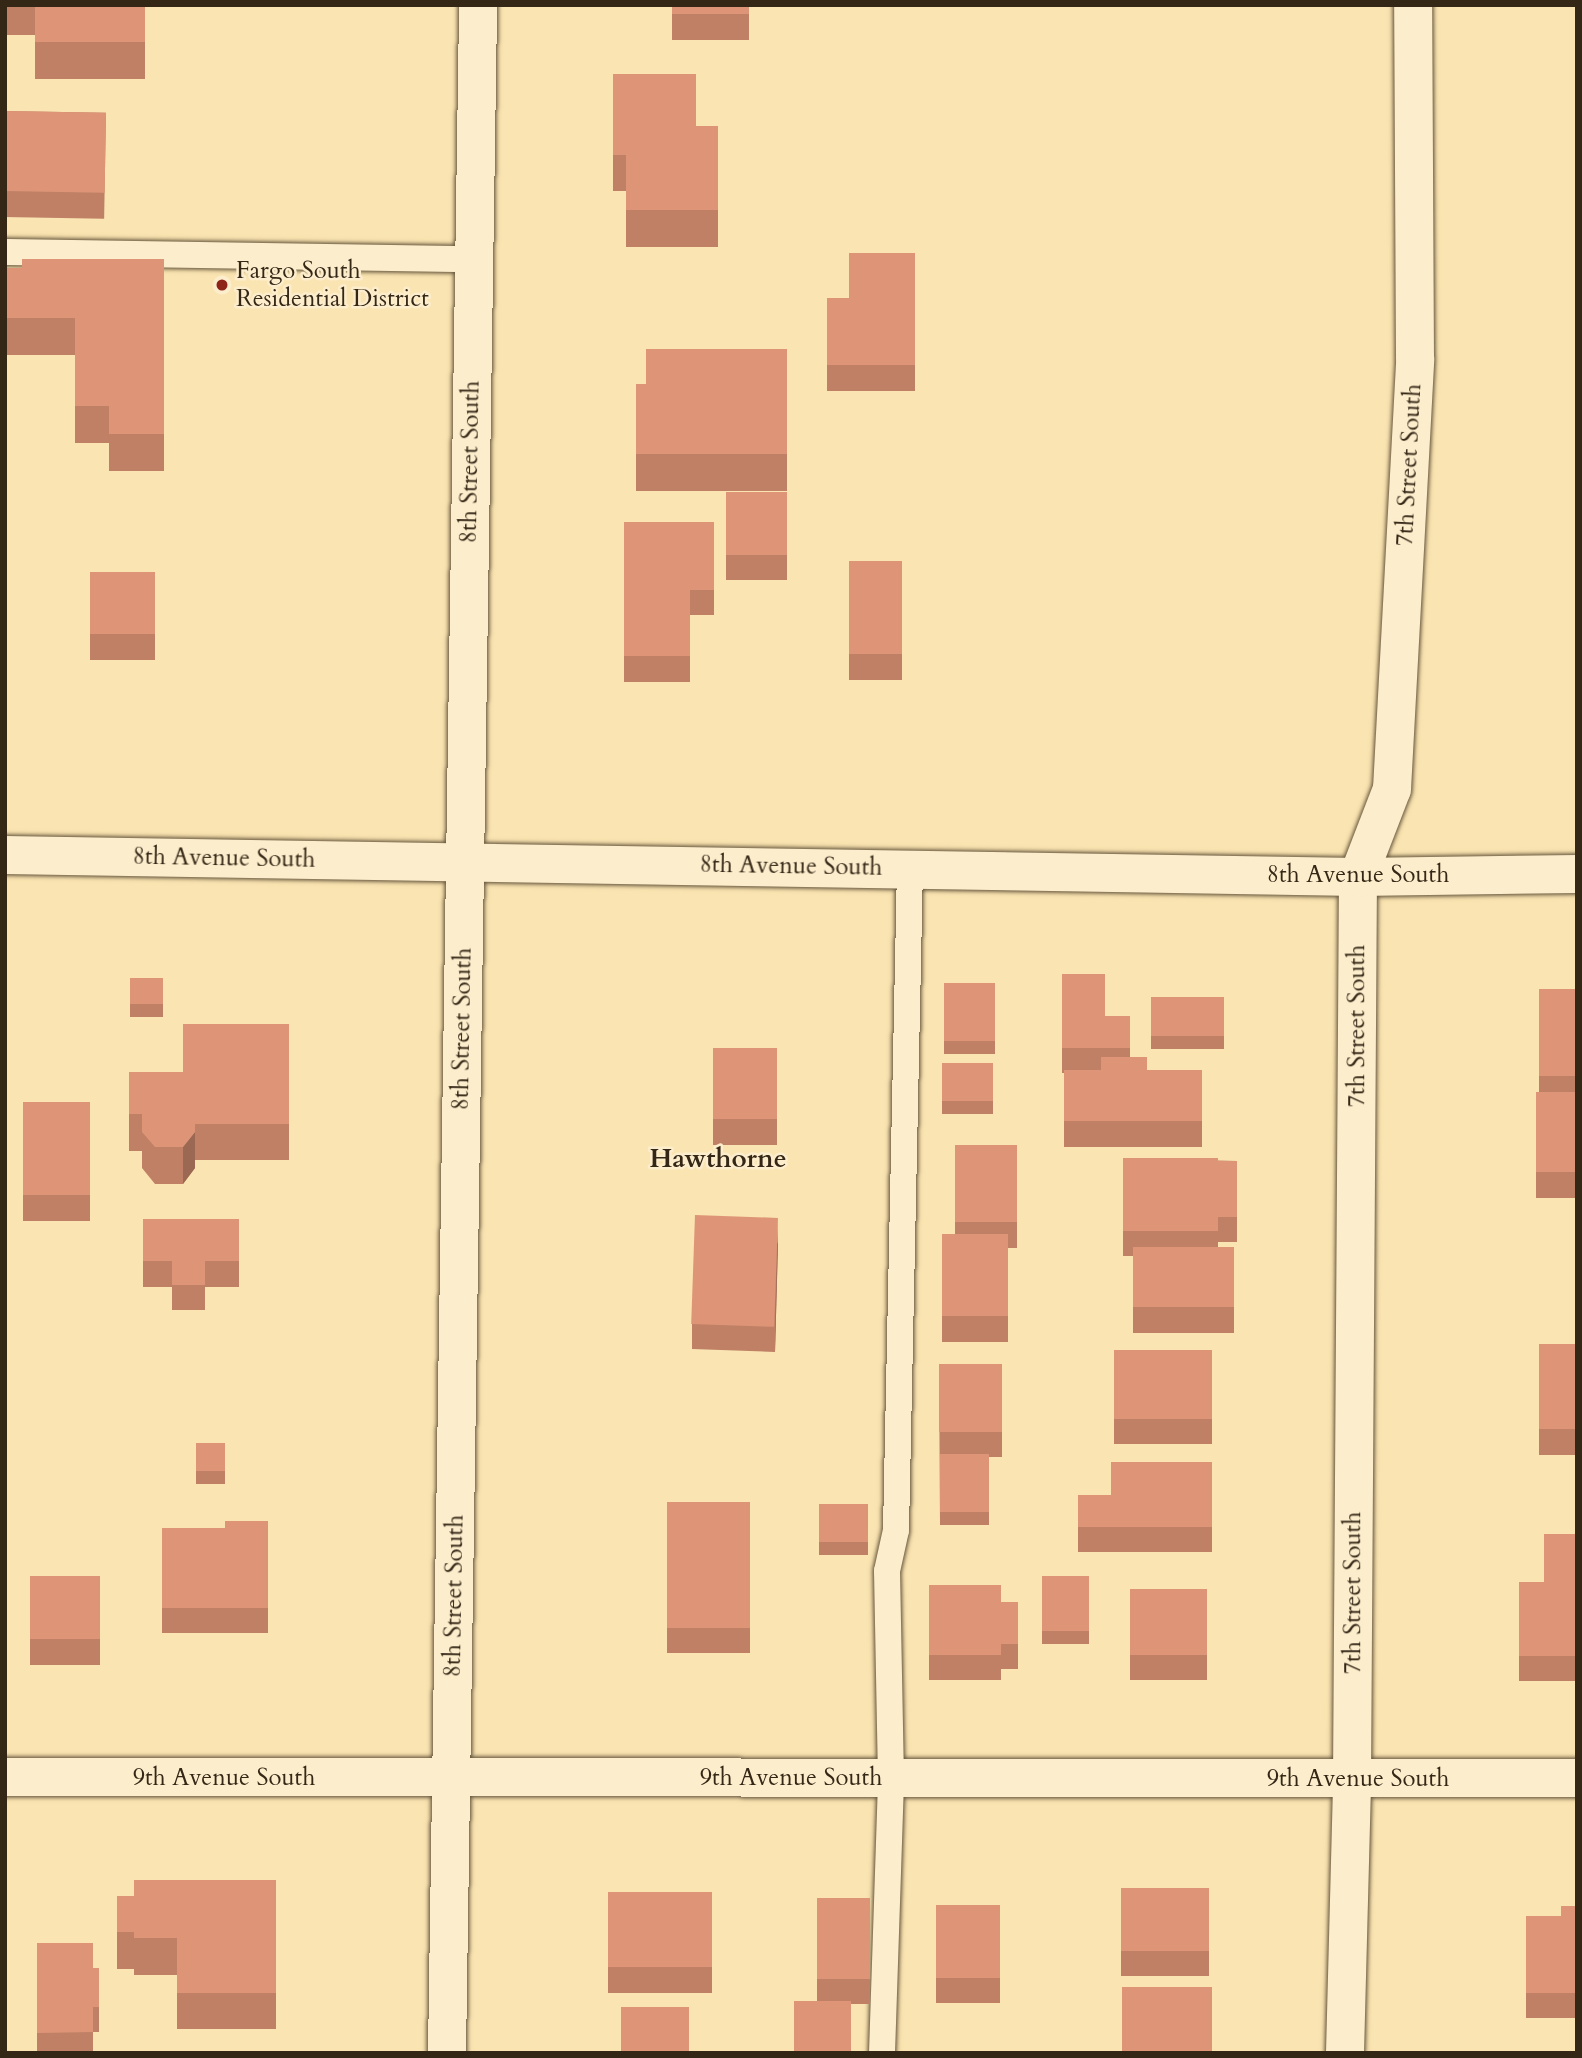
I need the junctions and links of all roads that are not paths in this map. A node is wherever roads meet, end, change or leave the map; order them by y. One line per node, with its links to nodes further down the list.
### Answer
1 (478, 5): 4 (street, 8th Street South)
2 (1413, 5): 9 (street, 7th Street South)
3 (5, 252): 4 (lane)
4 (474, 259): 6 (street, 8th Street South)
5 (5, 855): 6 (street, 8th Avenue South)
6 (464, 861): 7 (street, 8th Avenue South); 11 (street, 8th Street South)
7 (910, 868): 9 (street, 8th Avenue South); 13 (lane)
8 (1577, 874): 9 (street, 8th Avenue South)
9 (1357, 877): 14 (street, 7th Street South)
10 (5, 1777): 11 (street, 9th Avenue South)
11 (451, 1778): 13 (street, 9th Avenue South); 15 (street, 8th Street South)
12 (1577, 1778): 14 (street, 9th Avenue South)
13 (891, 1779): 14 (street, 9th Avenue South); 16 (lane)
14 (1352, 1779): 17 (street, 7th Street South)
15 (447, 2053)
16 (882, 2053)
17 (1345, 2053)

